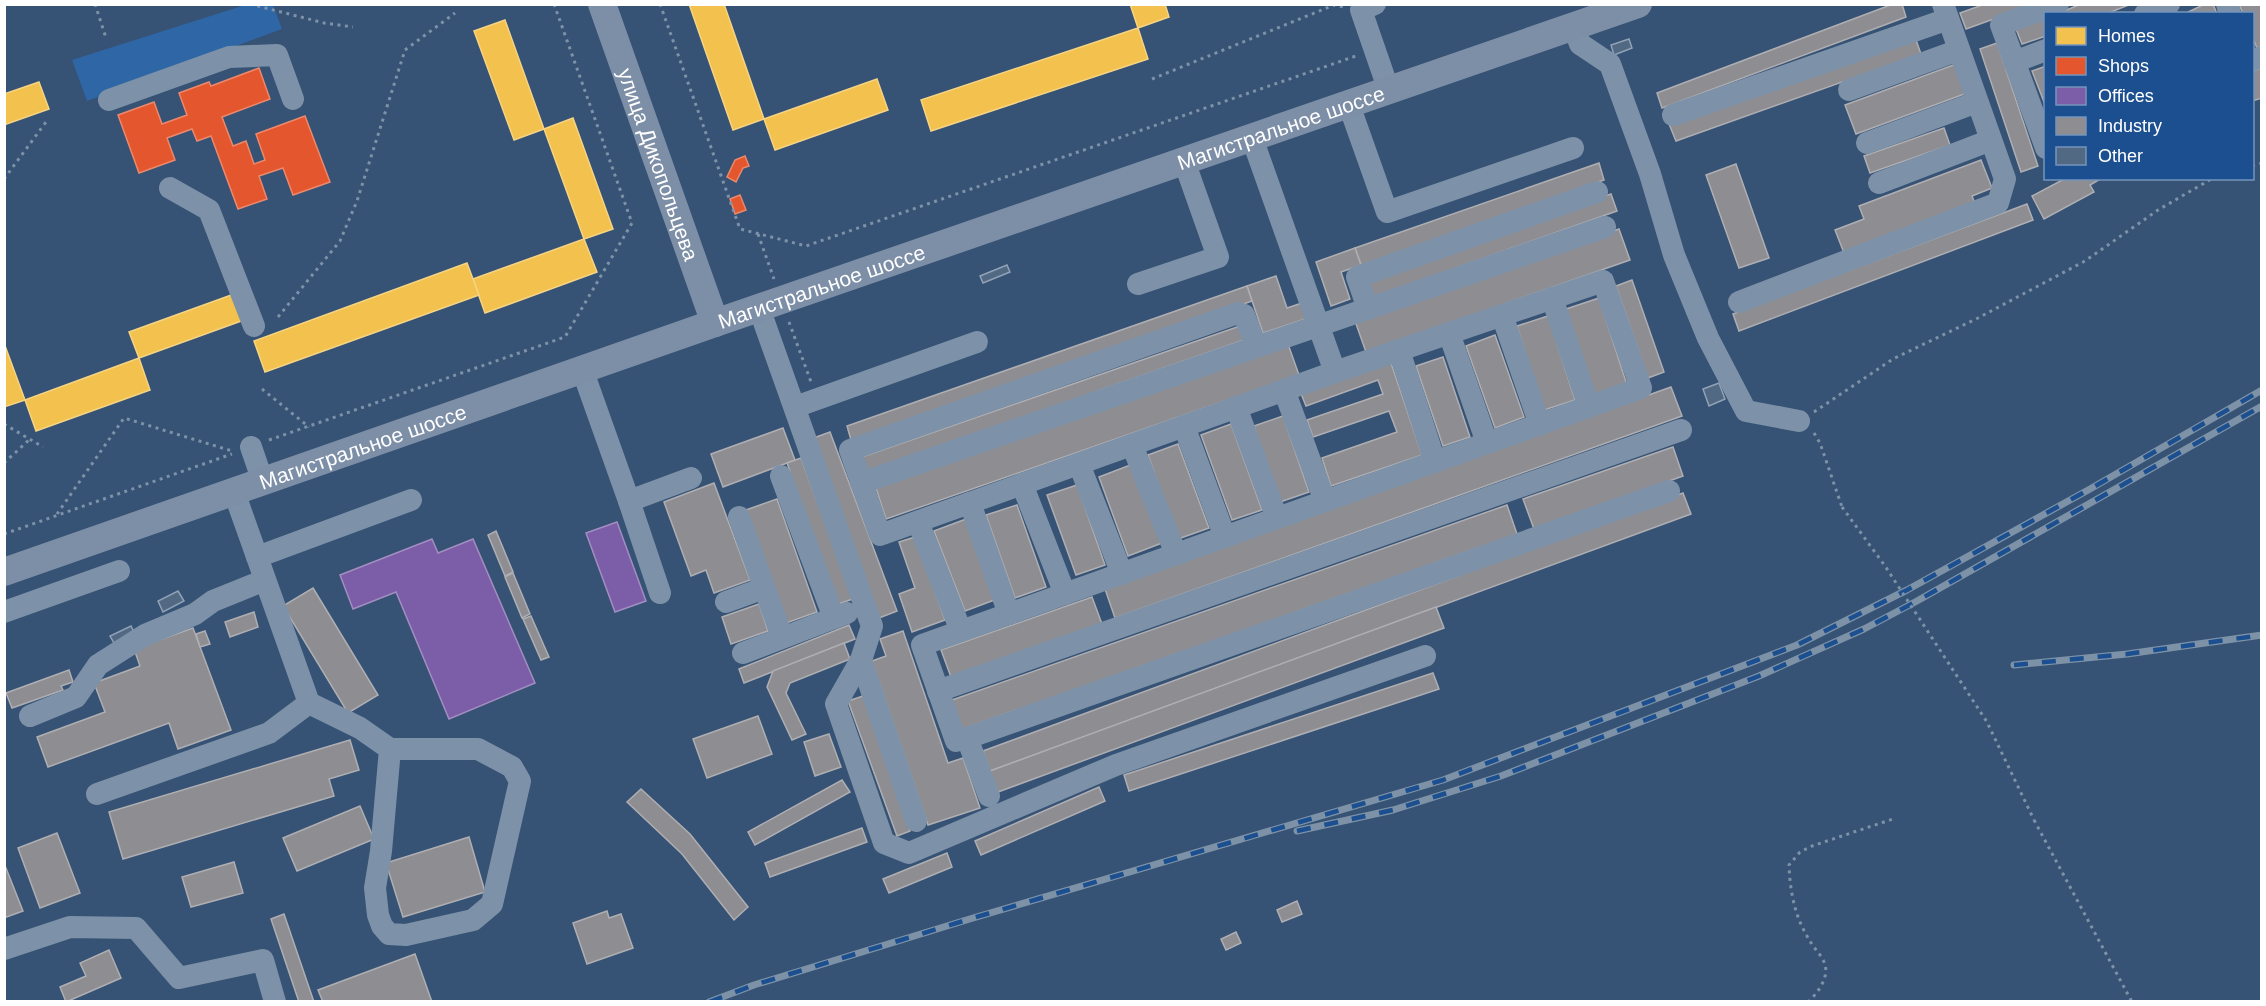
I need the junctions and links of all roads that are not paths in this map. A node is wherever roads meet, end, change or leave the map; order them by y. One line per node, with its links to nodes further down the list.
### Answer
1 (602, 4): 35 (main road, улица Дикопольцева)
2 (1638, 4): 8 (main road, Магистральное шоссе)
3 (2058, 4): 11 (lane)
4 (2170, 4): 7 (lane)
5 (1368, 7): 13 (lane)
6 (1945, 12): 9 (lane); 18 (lane)
7 (2150, 12)
8 (1574, 27): 13 (main road, Магистральное шоссе); 48 (lane)
9 (1959, 50): 12 (lane); 16 (lane)
10 (2044, 51): 11 (lane)
11 (2014, 62): 22 (lane)
12 (1849, 90)
13 (1389, 91): 17 (main road, Магистральное шоссе)
14 (293, 99): 15 (lane)
15 (109, 100)
16 (1977, 102): 20 (lane); 21 (lane)
17 (1349, 105): 19 (main road, Магистральное шоссе); 23 (lane)
18 (1673, 115)
19 (1252, 138): 24 (main road, Магистральное шоссе); 37 (lane)
20 (1991, 140): 25 (lane); 31 (lane)
21 (1868, 142)
22 (2044, 143)
23 (1573, 148)
24 (1184, 161): 29 (lane); 32 (main road, Магистральное шоссе)
25 (1879, 183)
26 (170, 188): 36 (lane)
27 (1597, 192): 33 (lane)
28 (1605, 227): 33 (lane)
29 (1138, 284)
30 (1552, 298): 34 (lane); 46 (lane); 46 (lane)
31 (1739, 302)
32 (759, 308): 35 (main road, Магистральное шоссе); 47 (lane)
33 (1368, 309): 37 (lane)
34 (1502, 315): 38 (lane); 49 (lane)
35 (715, 323): 42 (main road, Магистральное шоссе)
36 (254, 326)
37 (1319, 326): 40 (lane); 43 (lane)
38 (1449, 333): 41 (lane); 52 (lane)
39 (977, 342): 47 (lane)
40 (1256, 346): 60 (lane); 60 (lane)
41 (1399, 350): 43 (lane); 55 (lane)
42 (582, 369): 59 (main road, Магистральное шоссе); 65 (lane)
43 (1335, 372): 44 (lane)
44 (1284, 390): 45 (lane); 66 (lane)
45 (1236, 407): 50 (lane); 69 (lane)
46 (1589, 407): 49 (lane)
47 (795, 408): 82 (lane)
48 (1799, 421)
49 (1539, 424): 52 (lane)
50 (1184, 426): 53 (lane); 71 (lane)
51 (1681, 430): 91 (lane)
52 (1486, 443): 55 (lane)
53 (1132, 445): 56 (lane); 72 (lane)
54 (250, 447): 59 (lane)
55 (1435, 462): 66 (lane)
56 (1080, 464): 61 (lane); 76 (lane)
57 (781, 476): 85 (lane)
58 (691, 478): 65 (lane)
59 (263, 482): 63 (main road, Магистральное шоссе)
60 (861, 483): 70 (lane)
61 (1022, 484): 67 (lane); 80 (lane)
62 (1668, 491): 94 (lane)
63 (234, 492): 73 (lane); 74 (main road, Магистральное шоссе)
64 (411, 500): 73 (lane)
65 (629, 501): 79 (lane)
66 (1325, 501): 69 (lane)
67 (970, 503): 70 (lane); 84 (lane)
68 (739, 517): 78 (lane)
69 (1277, 518): 71 (lane)
70 (918, 522): 86 (lane)
71 (1225, 537): 72 (lane)
72 (1176, 554): 76 (lane)
73 (257, 557): 77 (lane)
74 (4, 572)
75 (119, 572): 83 (lane)
76 (1122, 574): 80 (lane)
77 (266, 580): 92 (lane); 93 (lane)
78 (765, 588): 81 (lane); 87 (lane)
79 (660, 593)
80 (1065, 594): 84 (lane)
81 (726, 602)
82 (866, 606): 85 (lane); 90 (lane)
83 (4, 612)
84 (1009, 614): 86 (lane)
85 (834, 618): 87 (lane)
86 (961, 631): 91 (lane)
87 (782, 637): 88 (lane)
88 (743, 653)
89 (1425, 656): 90 (lane)
90 (861, 660): 98 (lane)
91 (938, 691): 94 (lane)
92 (309, 703): 95 (lane); 96 (lane)
93 (30, 716)
94 (967, 738): 97 (lane)
95 (390, 749): 95 (lane)
96 (97, 794)
97 (989, 796)
98 (916, 821)
99 (4, 949): 100 (lane)
100 (275, 1002)

